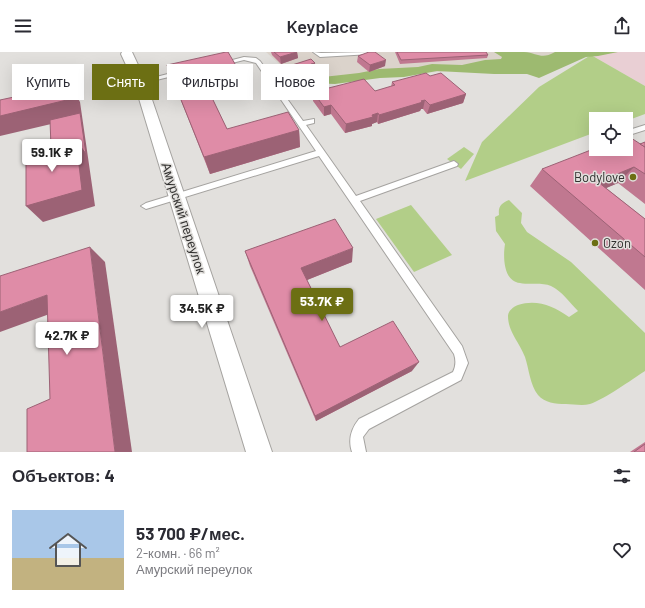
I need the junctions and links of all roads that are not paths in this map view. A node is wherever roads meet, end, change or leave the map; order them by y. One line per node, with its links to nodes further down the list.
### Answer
1 (316, 52): 2 (lane)
2 (372, 52)
3 (127, 54): 4 (street, Амурский переулок)
4 (132, 64)
5 (221, 64): 8 (lane)
6 (146, 100): 13 (street, Амурский переулок)
7 (312, 121): 8 (lane)
8 (300, 124): 11 (lane)
9 (645, 127): 10 (lane)
10 (633, 133)
11 (320, 153): 13 (lane); 14 (lane)
12 (454, 164): 14 (lane)
13 (177, 196): 15 (lane); 16 (street, Амурский переулок)
14 (353, 200): 17 (lane)
15 (146, 206)
16 (259, 452)
17 (358, 452)

